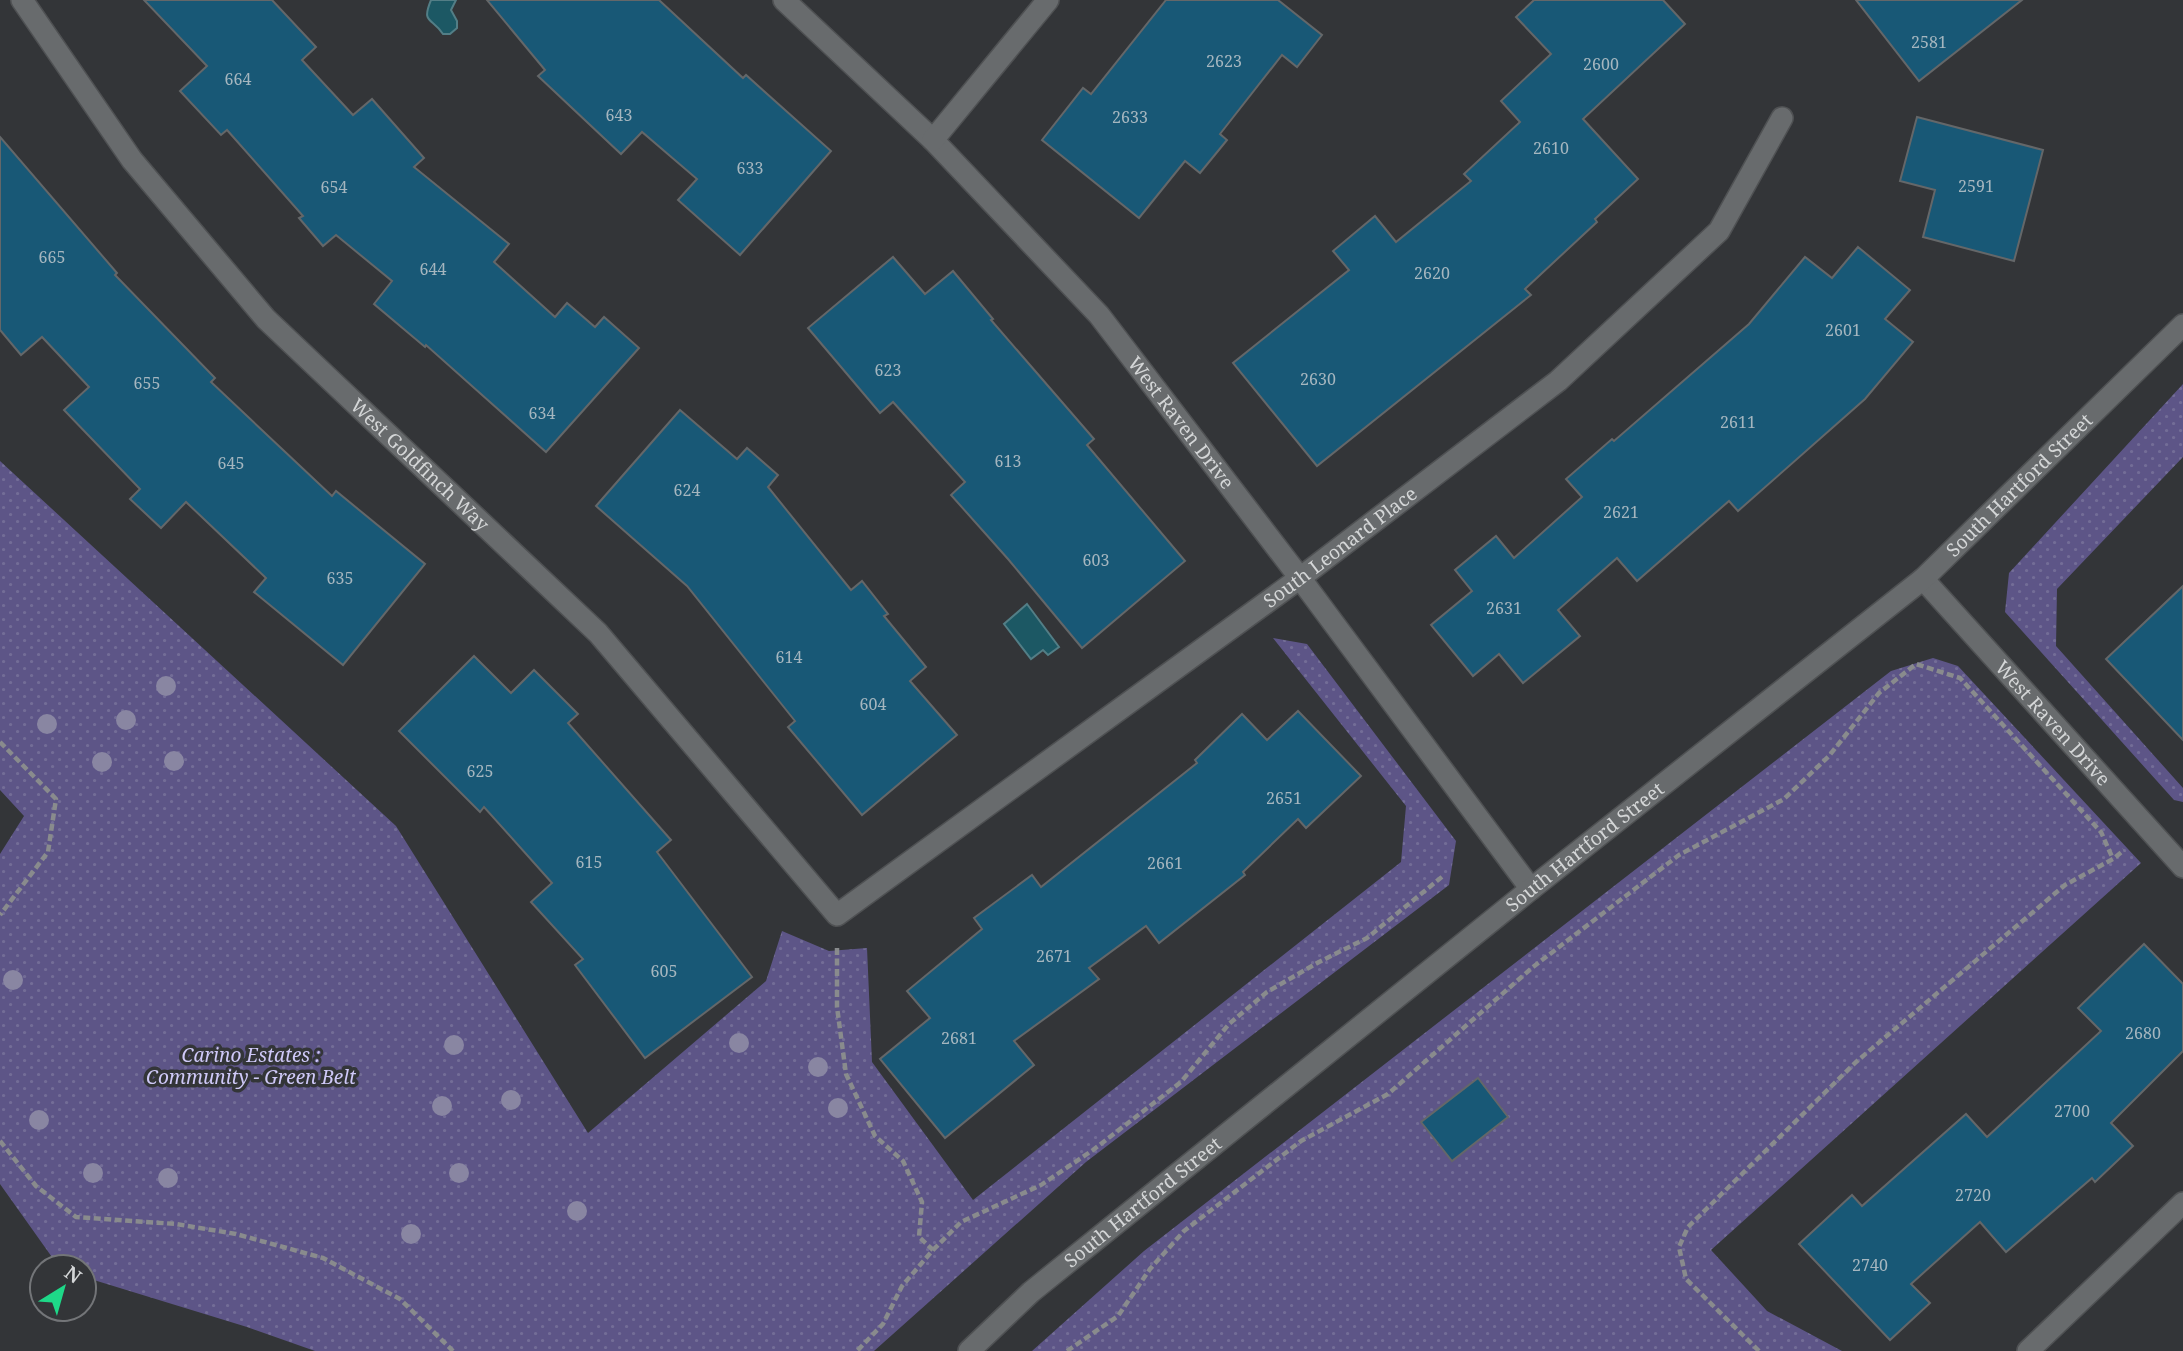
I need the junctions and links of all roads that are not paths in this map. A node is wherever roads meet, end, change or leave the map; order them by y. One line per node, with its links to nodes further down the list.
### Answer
1 (22, 0): 11 (street, West Goldfinch Way)
2 (784, 0): 5 (street, West Raven Drive)
3 (1048, 0): 5 (street)
4 (1782, 118): 7 (street, South Leonard Place)
5 (933, 140): 7 (street, West Raven Drive)
6 (2183, 325): 8 (street, South Hartford Street)
7 (1300, 579): 10 (street, West Raven Drive); 11 (street, South Leonard Place)
8 (1923, 579): 9 (street, West Raven Drive); 10 (street, South Hartford Street)
9 (2182, 864)
10 (1531, 889): 13 (street, South Hartford Street)
11 (837, 915)
12 (2183, 1203): 14 (street)
13 (968, 1351)
14 (2028, 1351)

